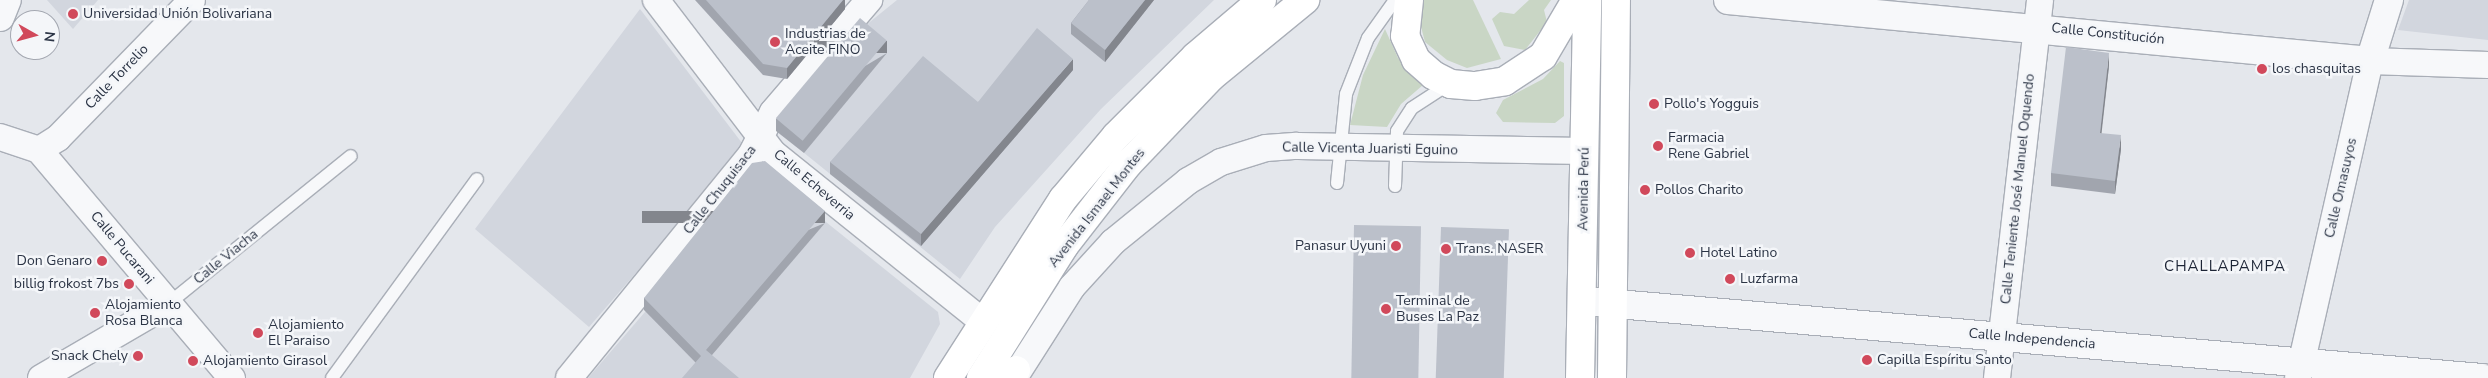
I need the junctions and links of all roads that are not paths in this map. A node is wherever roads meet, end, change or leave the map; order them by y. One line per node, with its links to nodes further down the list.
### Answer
1 (7, 0): 15 (street)
2 (192, 0): 23 (street, Calle Torrelio)
3 (656, 0): 20 (street, Calle Echeverria)
4 (869, 0): 20 (street, Calle Chuquisaca)
5 (1262, 0): 34 (main road, Avenida Ismael Montes)
6 (1305, 0): 43 (main road, Avenida Ismael Montes)
7 (1395, 0): 22 (lane)
8 (1409, 0): 19 (main road)
9 (1576, 0): 19 (main road)
10 (1587, 0): 25 (main road, Avenida Perú)
11 (1616, 0): 26 (main road)
12 (1728, 0): 16 (street, Calle Constitución)
13 (2040, 0): 16 (street, Calle Teniente José Manuel Oquendo)
14 (2389, 0): 17 (street, Calle Omasuyos)
15 (0, 16)
16 (2036, 27): 17 (street, Calle Constitución); 35 (street, Calle Teniente José Manuel Oquendo)
17 (2370, 61): 18 (street, Calle Constitución); 36 (street, Calle Omasuyos)
18 (2488, 65)
19 (1451, 84): 24 (lane)
20 (761, 136): 34 (street, Calle Echeverria); 41 (street, Calle Chuquisaca)
21 (0, 137): 23 (street)
22 (1339, 147): 24 (street, Calle Vicenta Juaristi Eguino); 29 (lane); 37 (street, Calle Vicenta Juaristi Eguino)
23 (40, 150): 32 (street, Calle Pucarani)
24 (1396, 150): 25 (street, Calle Vicenta Juaristi Eguino); 30 (lane)
25 (1585, 151): 26 (main road); 31 (main road, Avenida Perú)
26 (1615, 151): 33 (main road)
27 (351, 156): 32 (lane, Calle Viacha)
28 (476, 179): 40 (lane)
29 (1337, 183)
30 (1395, 186)
31 (1582, 301): 33 (street, Calle Independencia); 44 (main road, Avenida Perú)
32 (168, 304): 38 (street, Calle Viacha); 39 (street, Calle Pucarani)
33 (1613, 304): 35 (street, Calle Independencia); 45 (main road)
34 (981, 320): 42 (main road, Avenida Ismael Montes)
35 (2001, 336): 36 (street, Calle Independencia); 46 (street, Calle Teniente José Manuel Oquendo)
36 (2300, 370): 47 (street, Calle Independencia)
37 (1014, 375)
38 (40, 378)
39 (232, 378)
40 (332, 378)
41 (568, 378)
42 (948, 378)
43 (981, 378)
44 (1580, 378)
45 (1612, 378)
46 (1997, 378)
47 (2482, 378)

